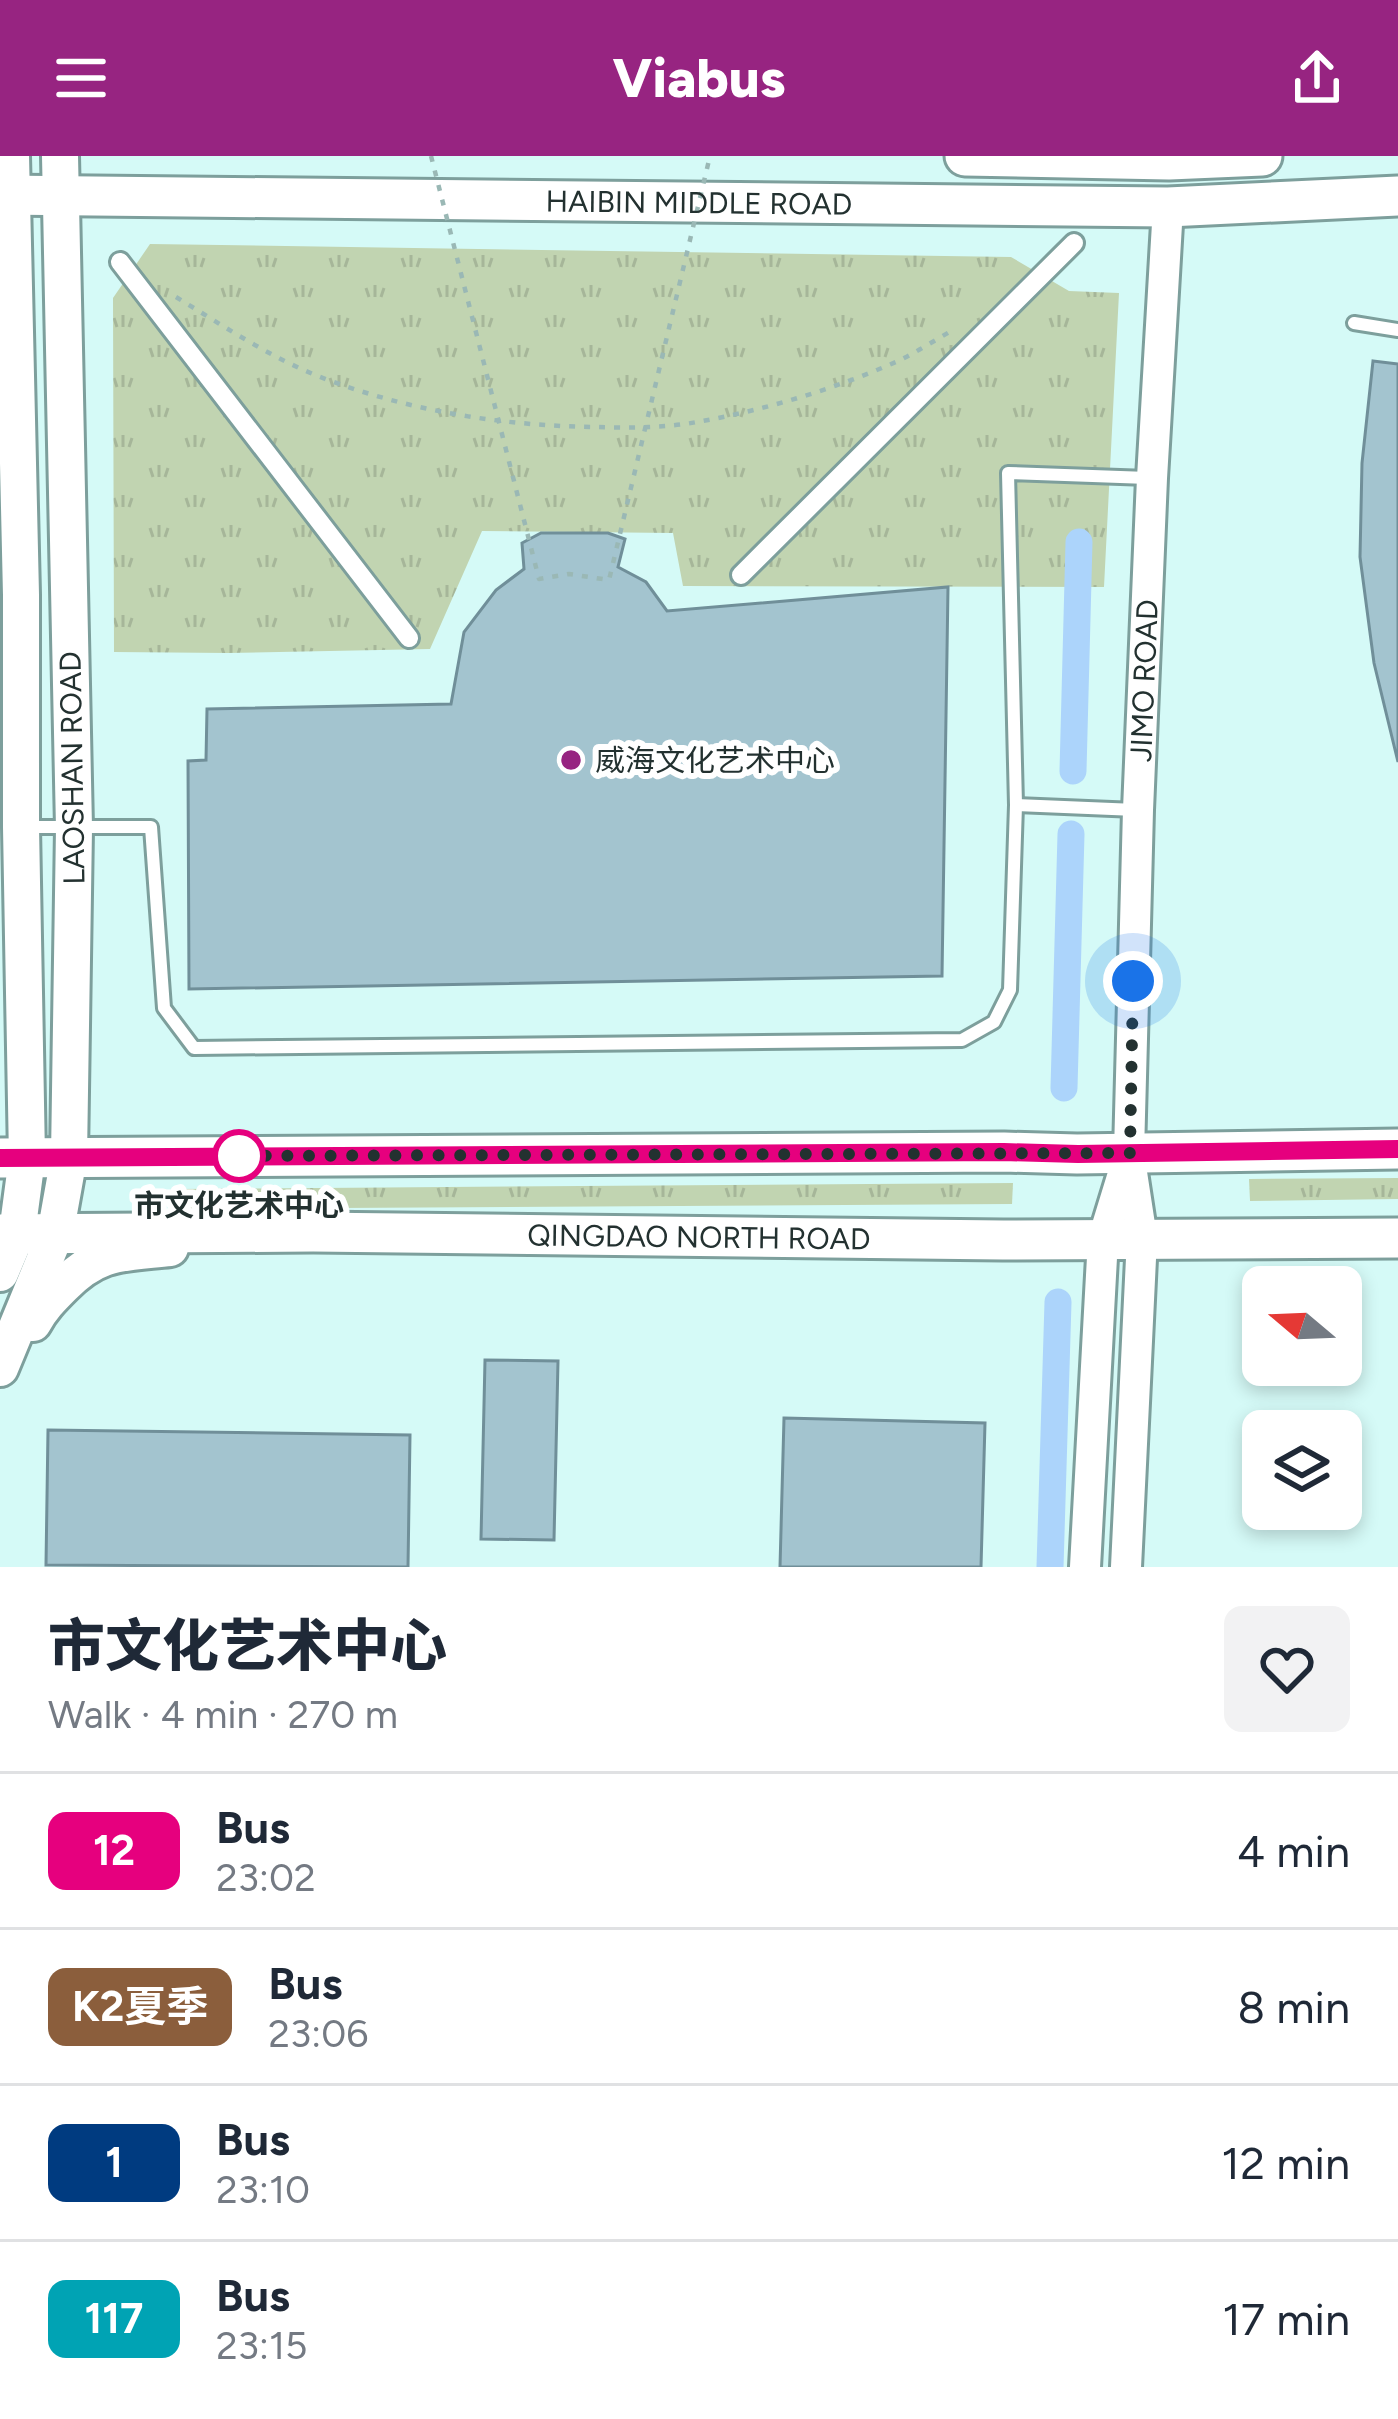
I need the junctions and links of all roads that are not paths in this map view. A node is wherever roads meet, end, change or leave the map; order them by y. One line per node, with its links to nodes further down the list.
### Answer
1 (60, 156): 5 (main road, LAOSHAN ROAD)
2 (965, 156): 3 (main road)
3 (1262, 156)
4 (8, 182): 5 (main road, HAIBIN MIDDLE ROAD); 17 (main road, LAOSHAN ROAD)
5 (61, 196): 7 (main road, HAIBIN MIDDLE ROAD); 18 (main road, LAOSHAN ROAD)
6 (1398, 196): 7 (main road, HAIBIN MIDDLE ROAD)
7 (1168, 207): 12 (street, JIMO ROAD)
8 (1074, 243): 13 (street)
9 (121, 262): 14 (street)
10 (1354, 322): 11 (lane)
11 (1398, 330)
12 (1152, 478): 15 (lane); 16 (street, JIMO ROAD)
13 (741, 575)
14 (410, 638)
15 (1016, 805): 16 (lane); 18 (lane)
16 (1138, 810): 20 (street, JIMO ROAD)
17 (21, 826): 18 (lane); 22 (main road, LAOSHAN ROAD)
18 (74, 828): 21 (main road, LAOSHAN ROAD)
19 (1398, 1149): 20 (main road)
20 (1130, 1153): 21 (main road); 26 (street, JIMO ROAD)
21 (69, 1157): 22 (main road); 24 (main road, LAOSHAN ROAD)
22 (14, 1158): 24 (main road, LAOSHAN ROAD)
23 (313, 1232): 24 (main road, QINGDAO NORTH ROAD); 26 (main road, QINGDAO NORTH ROAD); 29 (main road)
24 (24, 1234): 27 (main road, LAOSHAN ROAD); 28 (main road, LAOSHAN ROAD)
25 (1398, 1238): 26 (main road, QINGDAO NORTH ROAD)
26 (1122, 1239): 30 (street, JIMO ROAD); 31 (street, JIMO ROAD)
27 (0, 1273)
28 (0, 1368)
29 (0, 1385)
30 (1085, 1567)
31 (1126, 1567)

